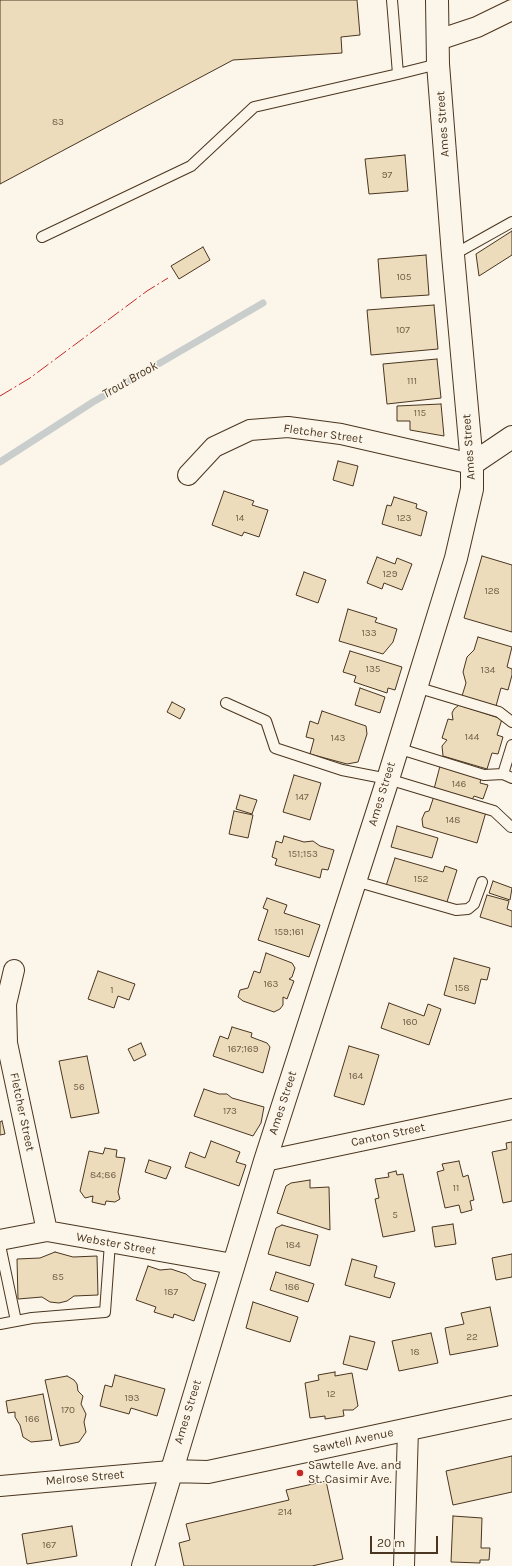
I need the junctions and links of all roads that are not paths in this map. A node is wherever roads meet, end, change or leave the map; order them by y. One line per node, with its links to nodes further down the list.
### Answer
1 (392, 0): 6 (lane)
2 (437, 0): 4 (street, Ames Street)
3 (512, 10): 4 (street)
4 (438, 40): 5 (street, Ames Street)
5 (438, 64): 6 (lane); 9 (street, Ames Street)
6 (398, 74): 8 (lane)
7 (512, 222): 9 (lane)
8 (42, 237)
9 (453, 255): 11 (street, Ames Street)
10 (512, 437): 11 (street)
11 (472, 464): 12 (street, Fletcher Street); 13 (street, Ames Street)
12 (188, 475)
13 (416, 687): 15 (lane); 17 (street, Ames Street)
14 (226, 703): 19 (lane)
15 (512, 722)
16 (512, 745): 18 (lane)
17 (397, 748): 18 (lane); 19 (street, Ames Street)
18 (507, 776)
19 (388, 779): 20 (lane); 21 (street, Ames Street)
20 (511, 827)
21 (355, 881): 22 (lane); 26 (street, Ames Street)
22 (482, 882)
23 (14, 970): 24 (street, Fletcher Street)
24 (3, 1005): 27 (street, Fletcher Street)
25 (512, 1109): 26 (street, Canton Street)
26 (264, 1161): 31 (street, Ames Street)
27 (47, 1230): 28 (street, Webster Street); 29 (street, Webster Street)
28 (0, 1240)
29 (110, 1243): 31 (street, Webster Street); 32 (lane)
30 (0, 1245): 32 (lane)
31 (233, 1264): 36 (street, Ames Street)
32 (16, 1321): 33 (lane)
33 (0, 1324)
34 (512, 1407): 35 (street, Sawtell Avenue)
35 (408, 1429): 36 (street, Sawtell Avenue); 39 (street)
36 (170, 1471): 37 (street, Melrose Street); 38 (street, Ames Street)
37 (0, 1486)
38 (143, 1566)
39 (404, 1566)

